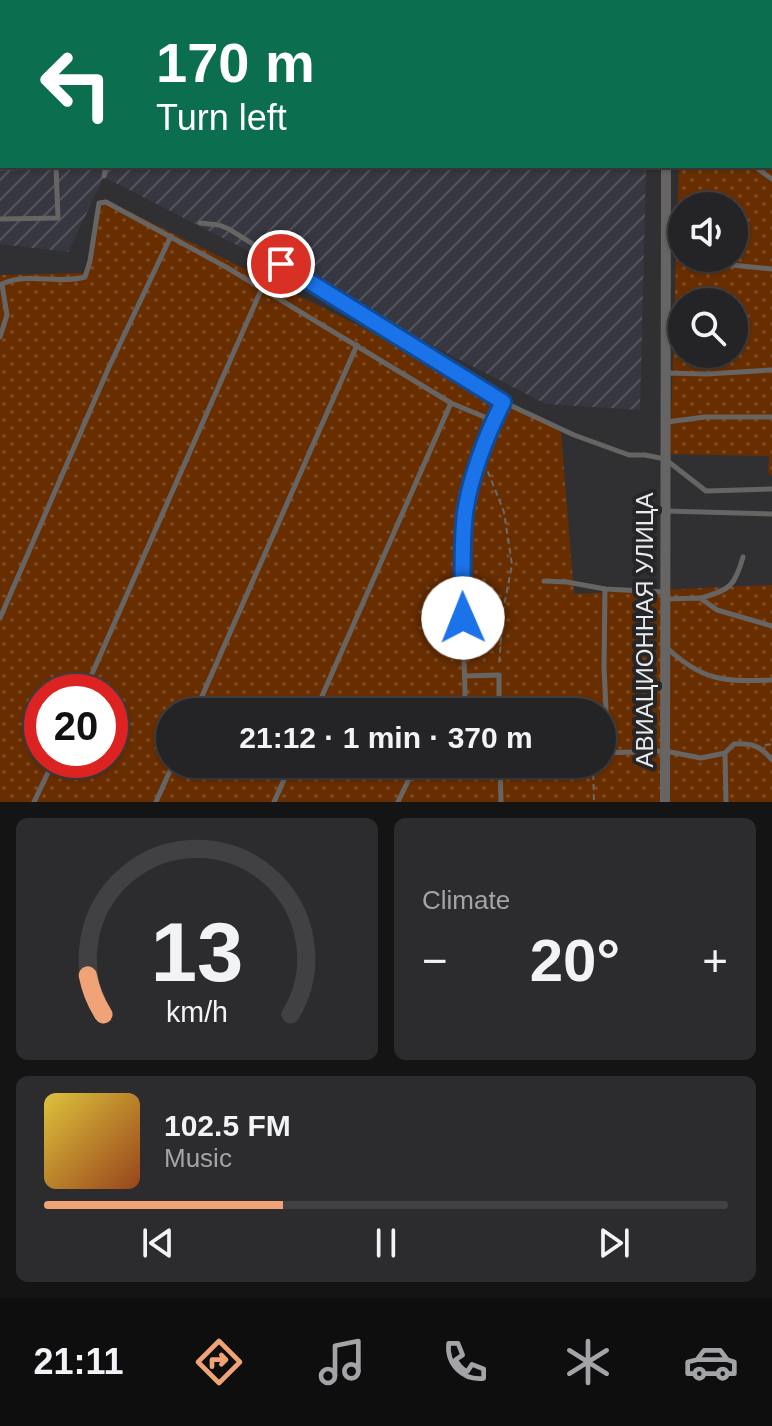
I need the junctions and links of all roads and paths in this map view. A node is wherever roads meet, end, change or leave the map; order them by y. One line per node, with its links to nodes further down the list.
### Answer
1 (56, 168): 5 (lane)
2 (106, 168): 4 (lane)
3 (666, 168): 8 (street, АВИАЦИОННАЯ УЛИЦА)
4 (104, 176)
5 (0, 219)
6 (200, 223): 9 (lane)
7 (171, 236): 12 (lane); 13 (lane); 33 (lane)
8 (666, 244): 17 (street, АВИАЦИОННАЯ УЛИЦА)
9 (281, 264): 13 (lane); 18 (lane)
10 (748, 267): 11 (lane)
11 (772, 269)
12 (1, 285): 14 (lane)
13 (262, 288): 15 (lane); 36 (lane)
14 (0, 337)
15 (357, 345): 19 (lane); 40 (lane)
16 (772, 370): 17 (lane)
17 (667, 373): 22 (street, АВИАЦИОННАЯ УЛИЦА)
18 (503, 402): 21 (lane); 24 (lane)
19 (451, 403): 21 (lane); 41 (lane)
20 (772, 417): 22 (lane)
21 (494, 421): 23 (lane)
22 (666, 422): 24 (street, АВИАЦИОННАЯ УЛИЦА)
23 (481, 453): 37 (path); 38 (lane)
24 (665, 459): 25 (lane); 26 (street, АВИАЦИОННАЯ УЛИЦА)
25 (772, 489)
26 (665, 511): 27 (lane); 31 (street, АВИАЦИОННАЯ УЛИЦА)
27 (772, 514)
28 (743, 557): 32 (lane)
29 (544, 581): 30 (lane)
30 (605, 589): 31 (lane); 44 (lane)
31 (665, 596): 32 (lane); 35 (street, АВИАЦИОННАЯ УЛИЦА)
32 (700, 598): 34 (lane)
33 (0, 618)
34 (772, 626)
35 (665, 647): 39 (lane); 45 (street, АВИАЦИОННАЯ УЛИЦА)
36 (92, 674)
37 (499, 675): 38 (lane); 43 (lane)
38 (465, 676): 42 (lane)
39 (772, 680)
40 (201, 698)
41 (321, 698)
42 (464, 698)
43 (499, 698)
44 (604, 698)
45 (665, 751): 46 (lane); 47 (lane); 61 (street, АВИАЦИОННАЯ УЛИЦА)
46 (616, 753)
47 (725, 753): 48 (lane); 62 (lane)
48 (772, 760)
49 (45, 778): 55 (lane)
50 (167, 778): 56 (lane)
51 (285, 778): 57 (lane)
52 (409, 778): 58 (lane)
53 (500, 778): 59 (lane)
54 (593, 778): 60 (path)
55 (34, 802)
56 (156, 802)
57 (274, 802)
58 (398, 802)
59 (501, 802)
60 (594, 802)
61 (665, 802)
62 (726, 802)

